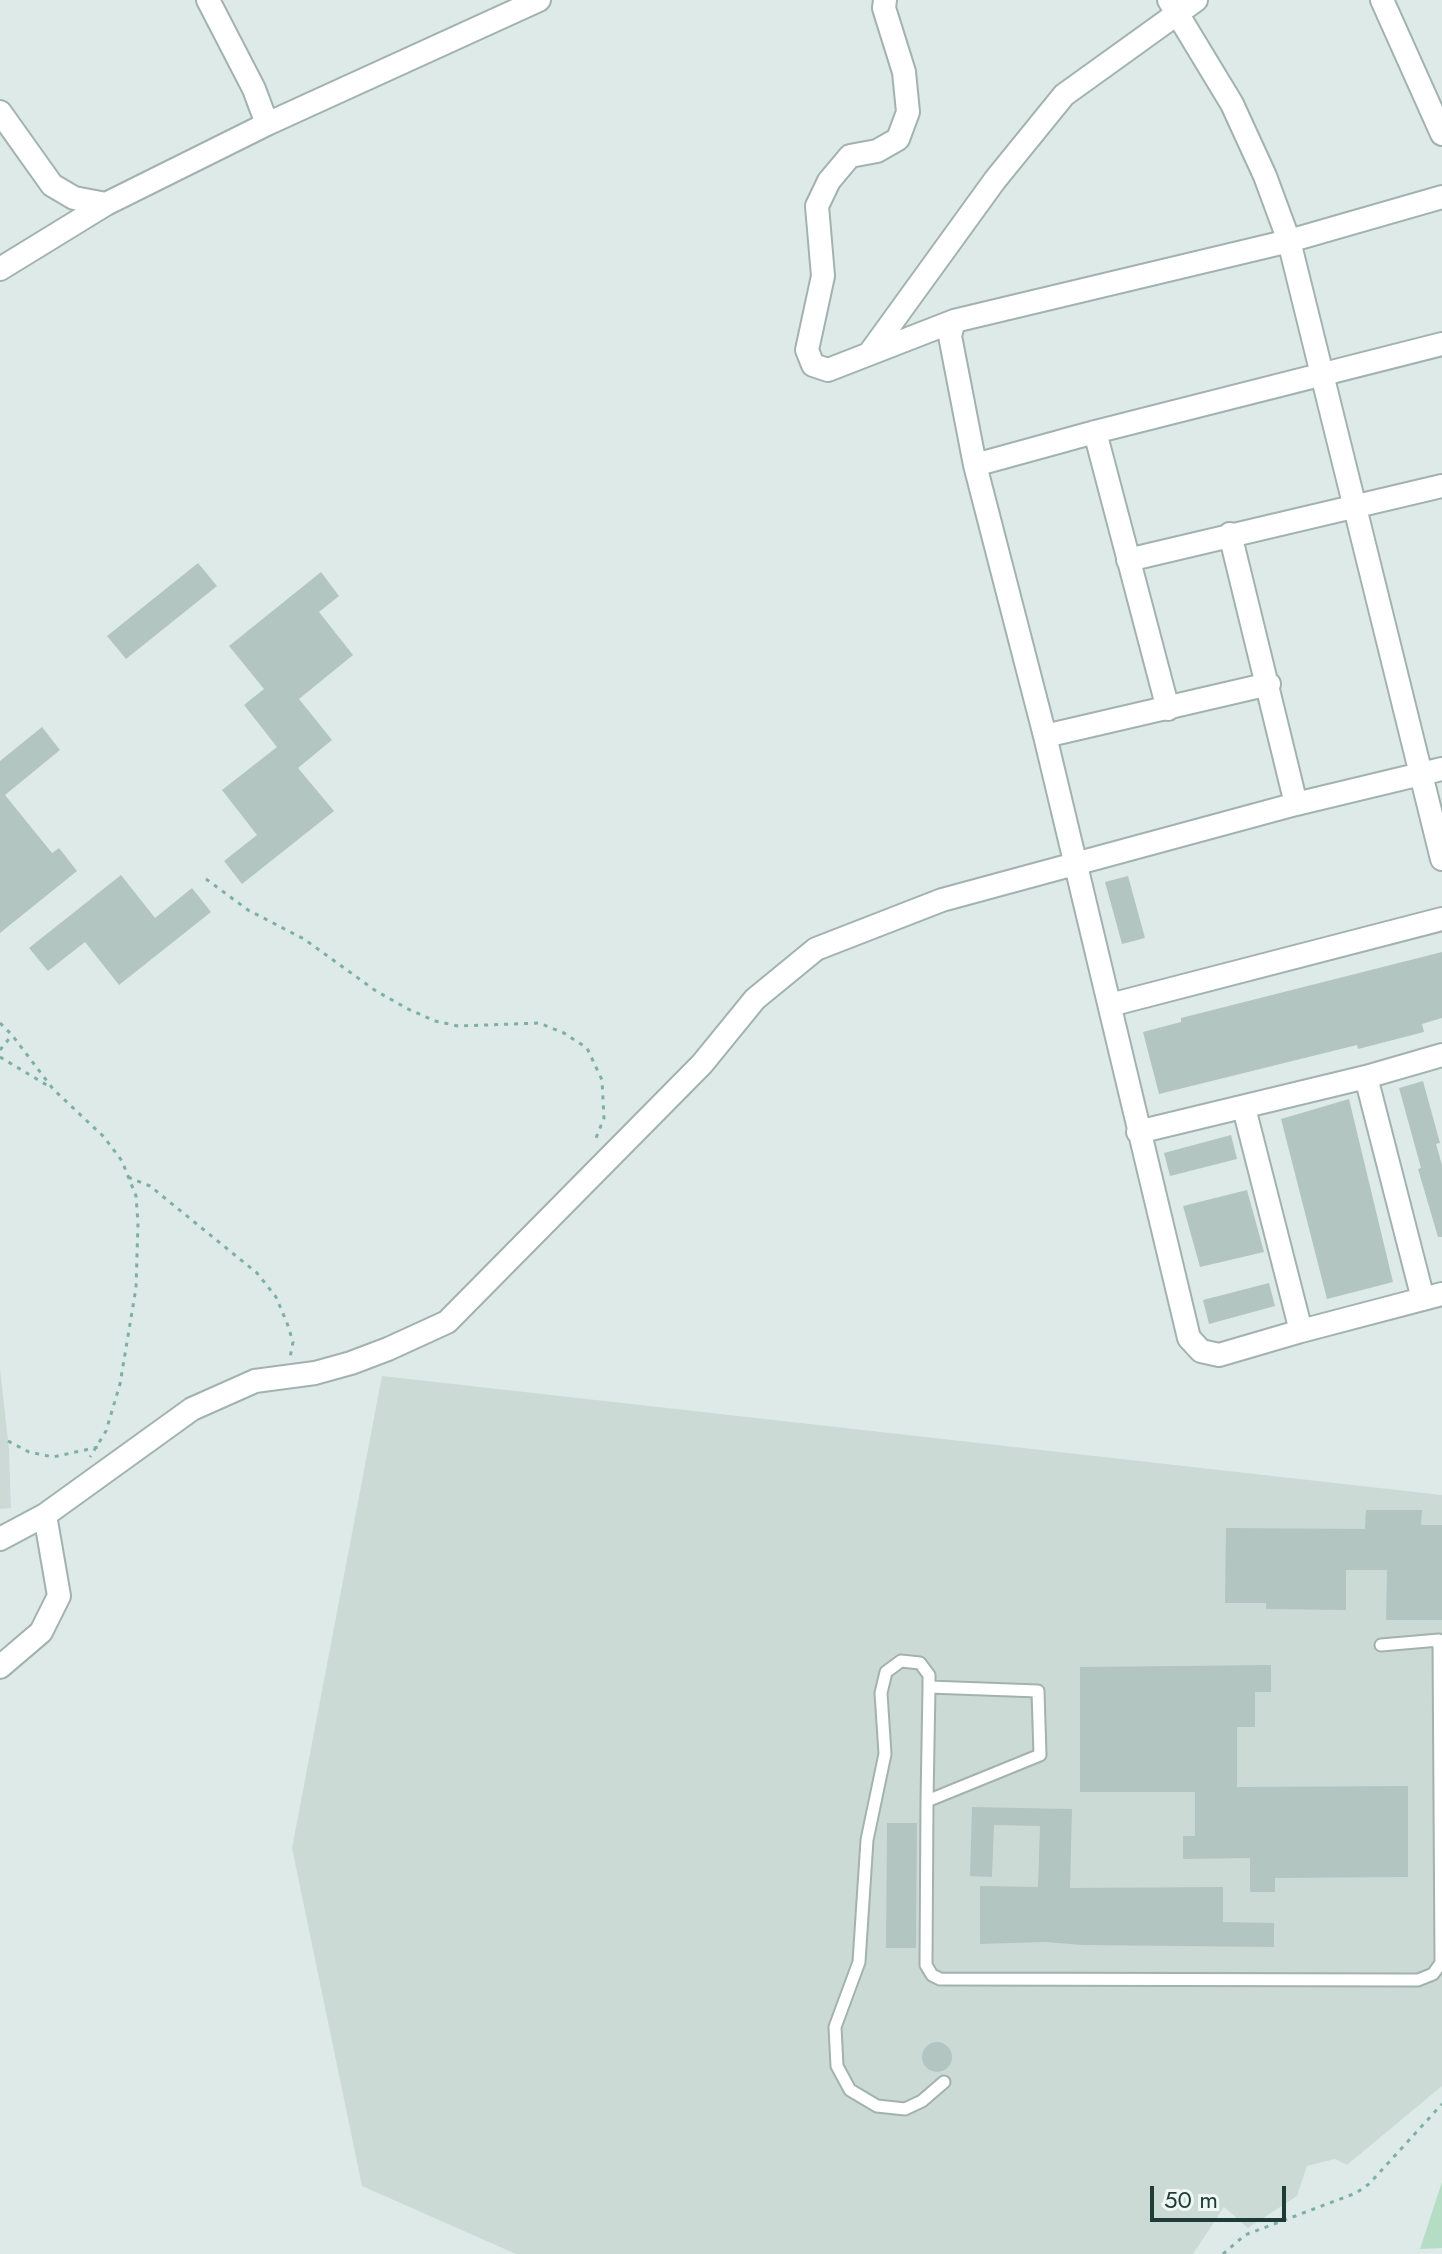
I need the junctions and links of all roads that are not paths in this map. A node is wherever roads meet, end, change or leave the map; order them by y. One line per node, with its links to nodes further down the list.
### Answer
1 (208, 0): 7 (street)
2 (539, 0): 7 (street)
3 (885, 0): 15 (street)
4 (1382, 0): 8 (street)
5 (1181, 4): 11 (street); 15 (street)
6 (0, 112): 10 (street)
7 (267, 124): 10 (street)
8 (1442, 134)
9 (1442, 197): 11 (street)
10 (106, 204): 12 (street)
11 (1289, 241): 13 (street); 16 (street)
12 (0, 269)
13 (954, 321): 15 (street); 18 (street)
14 (1442, 344): 16 (street)
15 (869, 354)
16 (1322, 375): 17 (street); 20 (street)
17 (1095, 432): 18 (street); 22 (street)
18 (975, 465): 25 (street)
19 (1442, 486): 20 (street)
20 (1355, 505): 21 (street); 26 (street)
21 (1230, 534): 22 (street); 23 (street)
22 (1128, 560): 24 (street)
23 (1269, 684): 24 (street); 27 (street)
24 (1168, 709): 25 (street)
25 (1045, 736): 29 (street)
26 (1432, 772): 27 (street); 28 (street)
27 (1296, 804): 29 (street)
28 (1442, 859)
29 (1075, 865): 31 (street); 38 (street)
30 (1442, 919): 31 (street)
31 (1110, 1005): 35 (street)
32 (1442, 1055): 33 (street)
33 (1366, 1077): 34 (street); 36 (street)
34 (1244, 1108): 35 (street); 37 (street)
35 (1138, 1132): 37 (street)
36 (1432, 1297): 37 (street)
37 (1301, 1331)
38 (45, 1515): 39 (street); 42 (street)
39 (0, 1539)
40 (1440, 1639): 41 (lane); 44 (lane)
41 (1381, 1645)
42 (0, 1667)
43 (929, 1687): 44 (lane); 44 (lane); 45 (lane)
44 (927, 1801)
45 (944, 2082)

